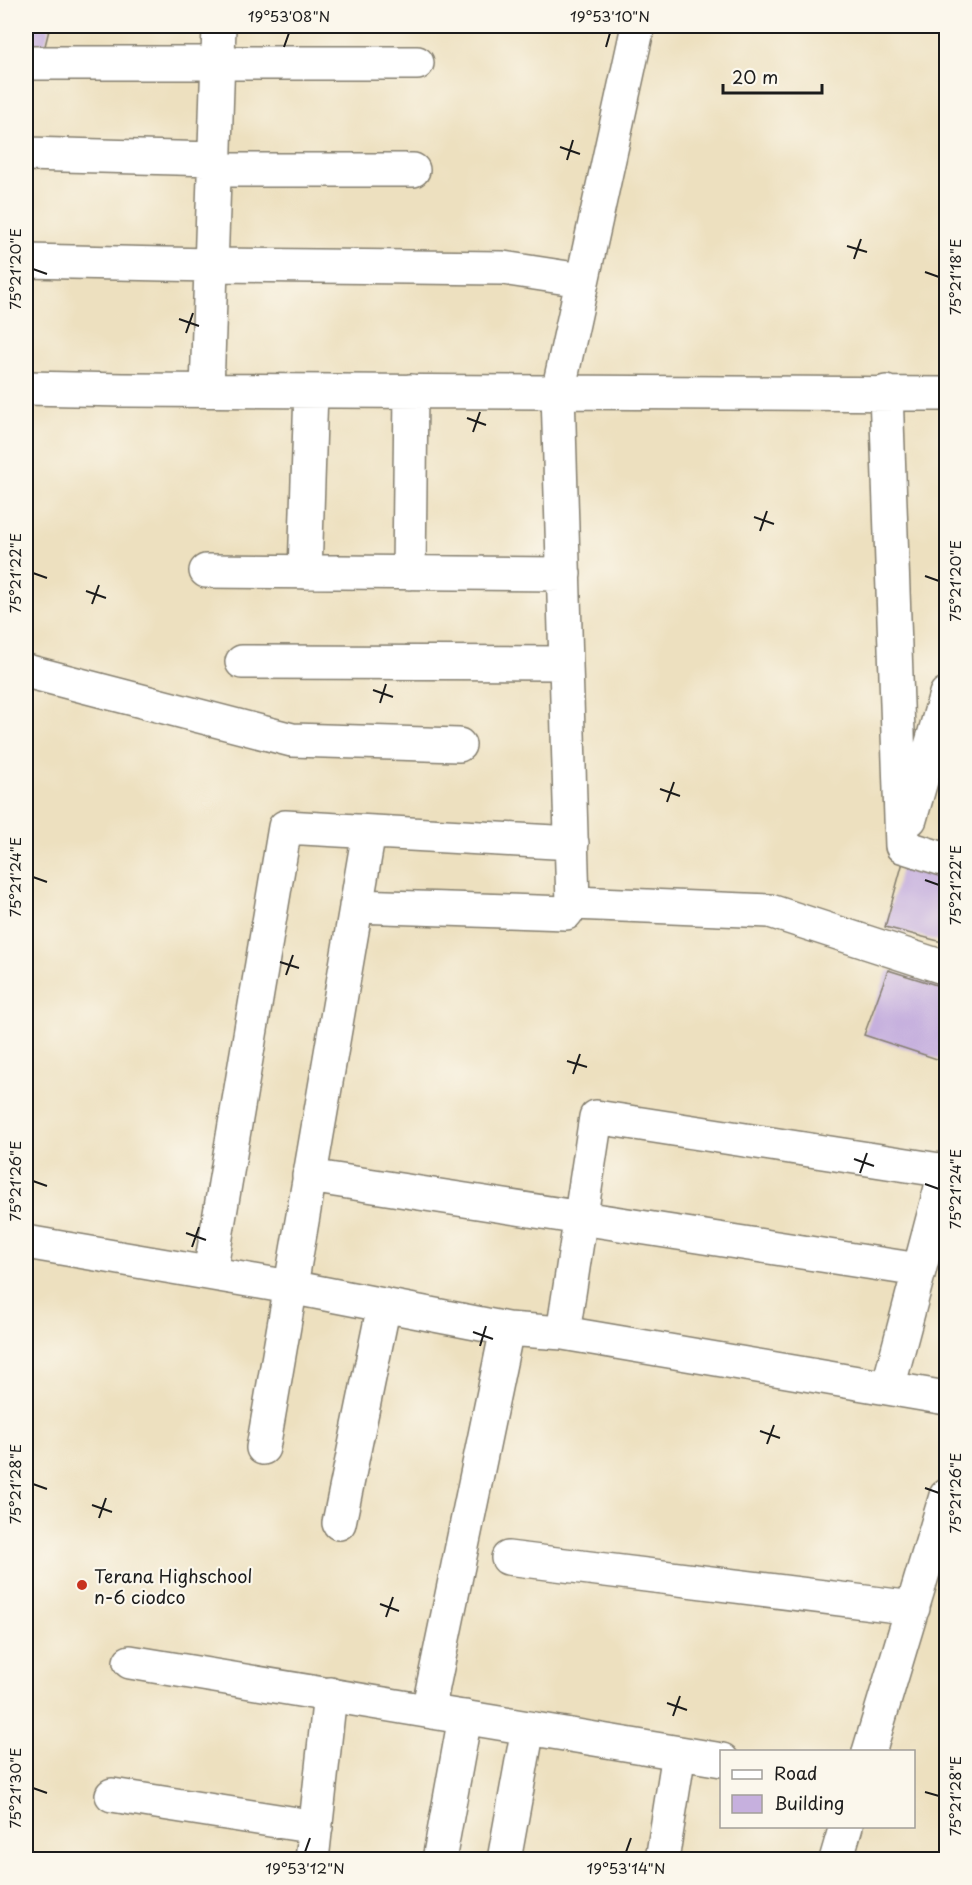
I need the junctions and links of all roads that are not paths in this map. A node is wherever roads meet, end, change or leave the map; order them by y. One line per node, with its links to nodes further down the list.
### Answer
1 (219, 26): 5 (street)
2 (638, 26): 11 (street)
3 (26, 63): 5 (street)
4 (417, 63): 5 (street)
5 (217, 64): 7 (street)
6 (26, 154): 7 (street)
7 (214, 164): 8 (street); 10 (street)
8 (413, 170)
9 (26, 261): 10 (street)
10 (211, 265): 11 (street); 13 (street)
11 (581, 280): 16 (street)
12 (26, 388): 13 (street)
13 (207, 390): 14 (street)
14 (311, 391): 15 (street); 20 (street)
15 (411, 391): 16 (street); 21 (street)
16 (558, 392): 17 (street); 22 (street)
17 (886, 392): 18 (street); 30 (street)
18 (946, 394)
19 (206, 571): 20 (street)
20 (305, 572): 21 (street)
21 (409, 573): 22 (street)
22 (564, 574): 24 (street)
23 (242, 662): 24 (street)
24 (566, 663): 29 (street)
25 (26, 671): 27 (street)
26 (946, 694): 30 (street)
27 (459, 745)
28 (369, 832): 29 (street); 33 (street); 40 (street)
29 (572, 843): 32 (street)
30 (902, 846): 31 (street)
31 (946, 860)
32 (573, 903): 33 (street); 34 (street)
33 (356, 906): 36 (street)
34 (946, 968)
35 (946, 1170): 37 (street); 39 (street)
36 (309, 1176): 37 (street); 41 (street)
37 (580, 1217): 39 (street); 44 (street)
38 (26, 1242): 40 (street)
39 (919, 1270): 45 (street)
40 (210, 1273): 41 (street)
41 (290, 1287): 42 (street); 47 (street)
42 (384, 1305): 43 (street); 49 (street)
43 (507, 1329): 44 (street); 54 (street)
44 (563, 1333): 45 (street)
45 (888, 1388): 46 (street)
46 (946, 1398)
47 (262, 1448)
48 (946, 1496): 51 (street)
49 (339, 1523)
50 (508, 1558): 51 (street)
51 (913, 1608): 57 (street)
52 (130, 1662): 53 (street)
53 (330, 1695): 54 (street); 61 (street)
54 (428, 1711): 55 (street)
55 (465, 1717): 56 (street); 64 (street)
56 (528, 1728): 58 (street); 65 (street)
57 (870, 1750)
58 (680, 1753): 59 (street); 66 (street)
59 (720, 1760)
60 (112, 1795): 61 (street)
61 (316, 1827): 63 (street)
62 (846, 1828): 67 (street)
63 (312, 1860)
64 (439, 1860)
65 (504, 1860)
66 (662, 1860)
67 (836, 1860)

